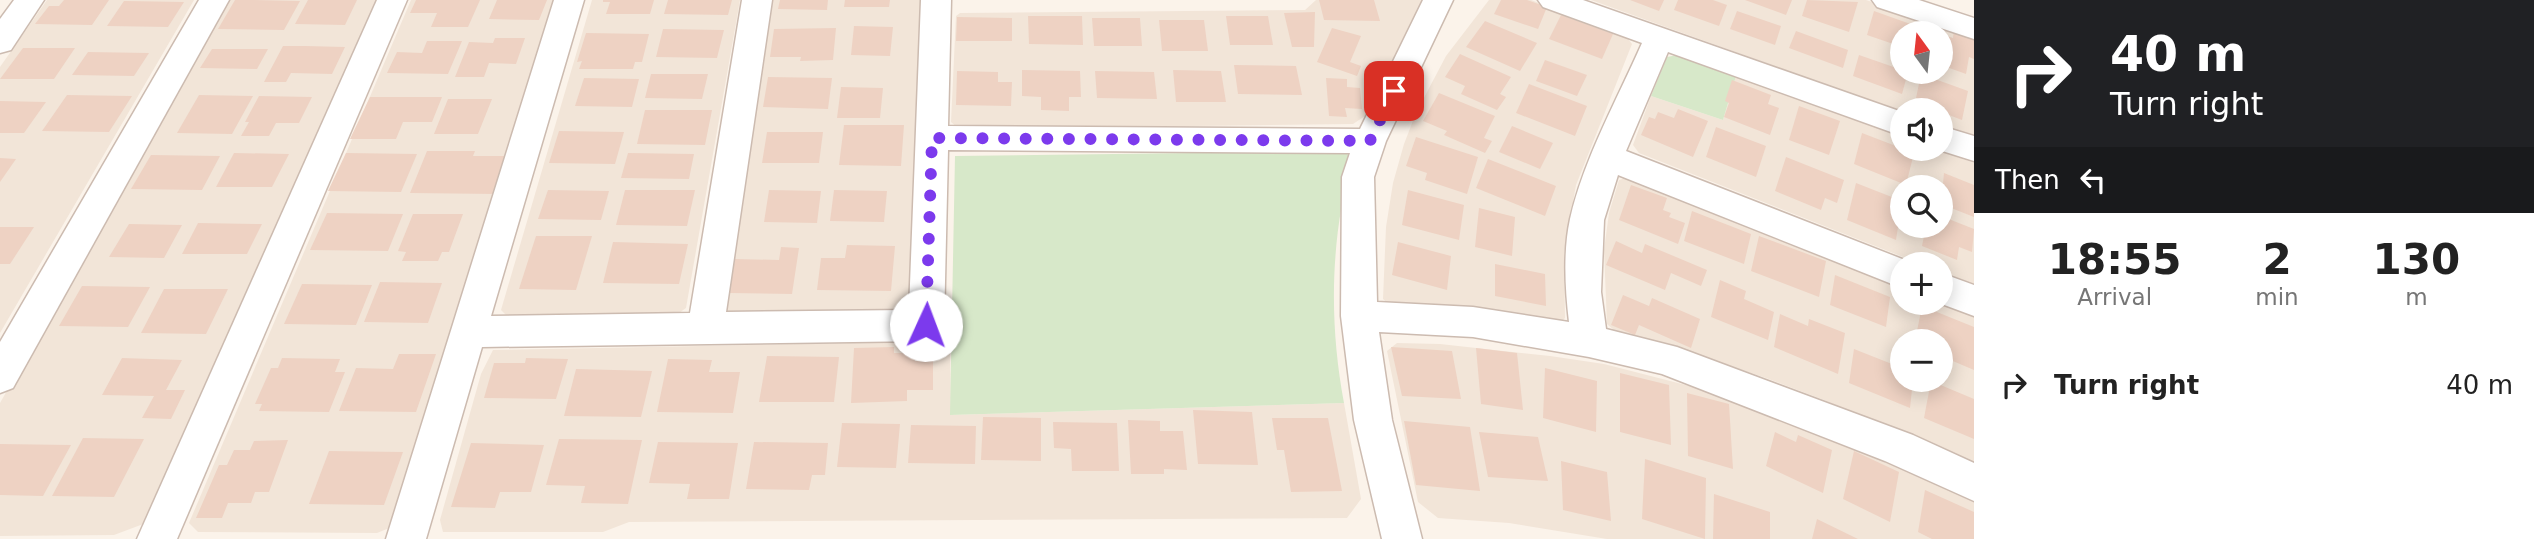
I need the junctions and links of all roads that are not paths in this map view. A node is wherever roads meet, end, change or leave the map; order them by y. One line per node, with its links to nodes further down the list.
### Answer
1 (29, 0): 12 (street)
2 (214, 0): 26 (street)
3 (392, 0): 28 (street)
4 (569, 0): 24 (street)
5 (757, 0): 23 (street)
6 (936, 0): 14 (street)
7 (1438, 0): 15 (street)
8 (1553, 0): 11 (street)
9 (1887, 0): 10 (street)
10 (1974, 29)
11 (1660, 37): 13 (street); 18 (street)
12 (0, 41)
13 (1890, 120)
14 (932, 138): 15 (street); 23 (street)
15 (1370, 141): 22 (street)
16 (1953, 142): 17 (street)
17 (1974, 149)
18 (1607, 157): 19 (street); 25 (street)
19 (1890, 268)
20 (1953, 293): 21 (street)
21 (1974, 301)
22 (1359, 316): 25 (street); 30 (street)
23 (706, 328): 24 (street)
24 (469, 332): 29 (street)
25 (1589, 341): 27 (street)
26 (0, 376)
27 (1974, 482)
28 (157, 539)
29 (406, 539)
30 (1402, 539)

